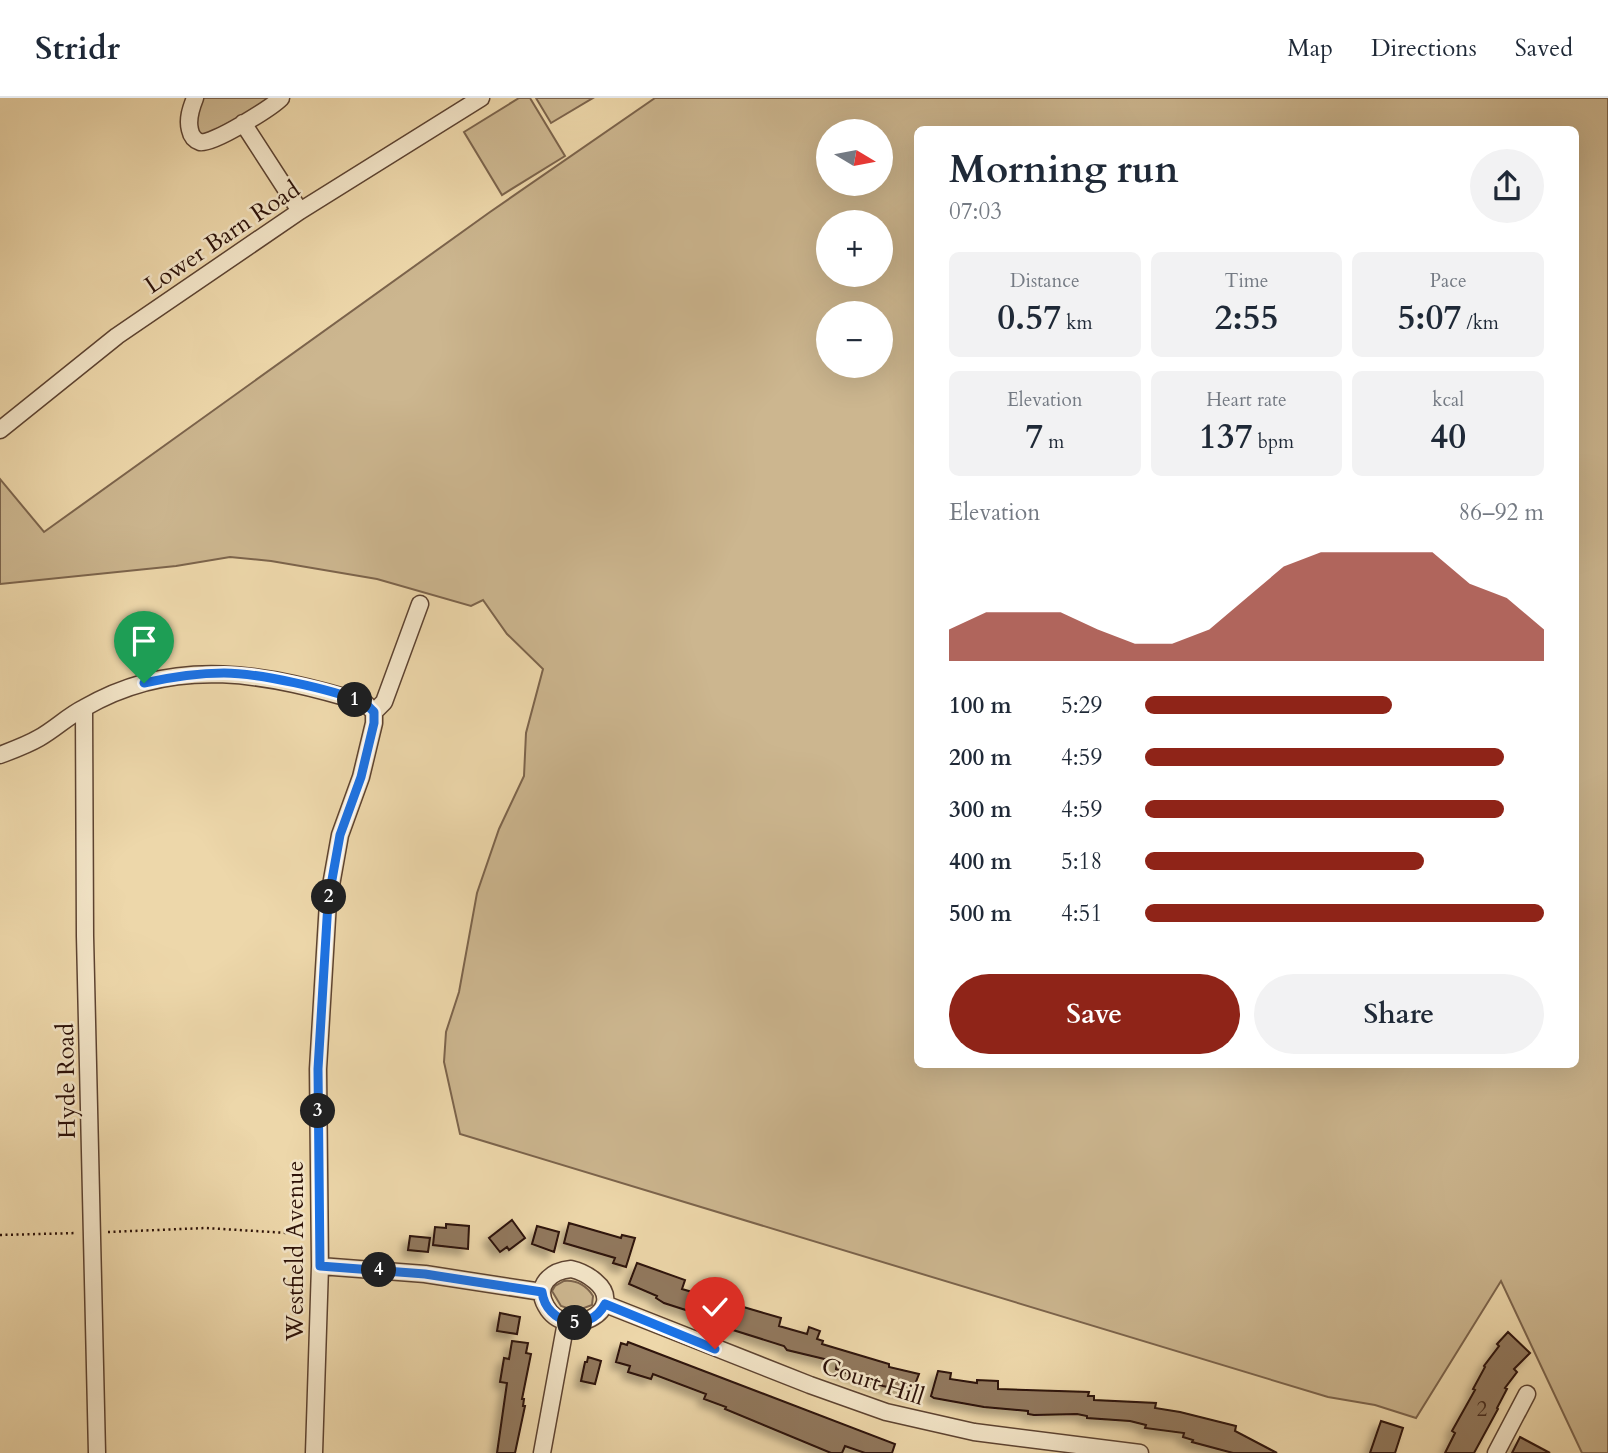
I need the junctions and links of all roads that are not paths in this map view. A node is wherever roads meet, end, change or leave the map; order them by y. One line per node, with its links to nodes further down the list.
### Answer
1 (195, 98): 4 (street)
2 (281, 98): 4 (street)
3 (481, 98): 5 (street, Lower Barn Road)
4 (243, 122): 5 (street)
5 (300, 211): 6 (street, Lower Barn Road)
6 (0, 430)
7 (420, 604): 9 (street, Westfield Avenue)
8 (84, 708): 9 (street); 10 (street); 16 (street, Hyde Road)
9 (374, 712): 11 (street, Westfield Avenue)
10 (0, 755)
11 (320, 1266): 12 (street); 17 (street, Westfield Avenue)
12 (542, 1292): 13 (street); 14 (street)
13 (605, 1304): 14 (street); 19 (street, Court Hill)
14 (566, 1322): 18 (street)
15 (1528, 1394): 20 (street)
16 (97, 1453)
17 (314, 1453)
18 (542, 1453)
19 (1140, 1453)
20 (1496, 1453)

